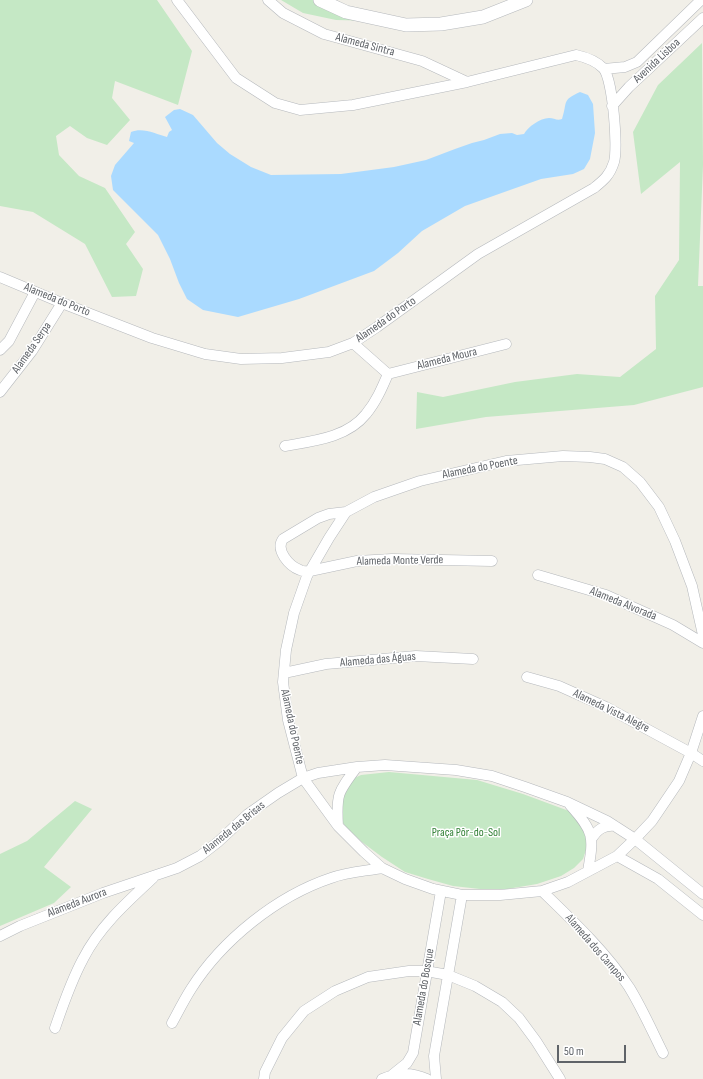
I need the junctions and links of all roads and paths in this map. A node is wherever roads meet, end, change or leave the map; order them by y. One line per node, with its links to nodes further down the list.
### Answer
1 (177, 0): 8 (street)
2 (268, 0): 8 (street, Alameda Sintra)
3 (320, 0): 4 (street)
4 (526, 0)
5 (701, 0): 7 (street, Avenida Lisboa)
6 (703, 18): 9 (street, Avenida Lisboa)
7 (604, 69): 8 (street); 9 (street, Alameda do Porto)
8 (467, 82)
9 (612, 106): 13 (street, Alameda do Porto)
10 (0, 277): 11 (street, Alameda do Porto)
11 (35, 292): 12 (street, Alameda do Porto); 15 (street)
12 (62, 303): 13 (street, Alameda do Porto); 17 (street, Alameda Serpa)
13 (353, 343): 16 (street)
14 (506, 344): 16 (street, Alameda Moura)
15 (0, 350)
16 (388, 374): 18 (street)
17 (0, 392)
18 (285, 446)
19 (346, 512): 21 (street, Alameda do Poente); 21 (street); 23 (street, Alameda do Poente)
20 (492, 561): 21 (street, Alameda Monte Verde)
21 (310, 571): 26 (street, Alameda do Poente)
22 (538, 575): 24 (street, Alameda Alvorada)
23 (703, 635)
24 (703, 644)
25 (473, 659): 26 (street, Alameda das Águas)
26 (284, 673): 32 (street, Alameda do Poente)
27 (527, 677): 29 (street, Alameda Vista Alegre)
28 (703, 716): 29 (street, Alameda do Poente)
29 (691, 754): 30 (street, Alameda Vista Alegre); 37 (street, Alameda do Poente)
30 (703, 761)
31 (357, 767): 32 (street); 33 (street); 34 (street)
32 (304, 778): 34 (street, Alameda do Poente); 41 (street, Alameda das Brisas)
33 (567, 802): 35 (street); 36 (street)
34 (338, 826): 39 (street, Alameda do Poente)
35 (615, 826): 36 (street); 37 (street)
36 (592, 838): 40 (street)
37 (635, 839): 38 (street, Alameda do Poente); 45 (street)
38 (617, 856): 40 (street, Alameda do Poente); 46 (street)
39 (382, 868): 42 (street, Alameda do Poente); 50 (street)
40 (588, 871): 43 (street, Alameda do Poente)
41 (156, 875): 47 (street, Alameda Aurora); 51 (street, Alameda das Brisas)
42 (441, 891): 44 (street, Alameda do Poente); 48 (street, Alameda do Bosque)
43 (542, 891): 44 (street, Alameda do Poente); 52 (street, Alameda dos Campos)
44 (462, 894): 49 (street, Alameda do Bosque)
45 (703, 894)
46 (703, 915)
47 (0, 936)
48 (426, 971): 49 (street); 53 (street, Alameda do Bosque); 54 (street)
49 (448, 976): 56 (street, Alameda do Bosque); 57 (street)
50 (172, 1023)
51 (55, 1028)
52 (663, 1053)
53 (387, 1077): 55 (street)
54 (264, 1079)
55 (427, 1079)
56 (436, 1079)
57 (560, 1079)

